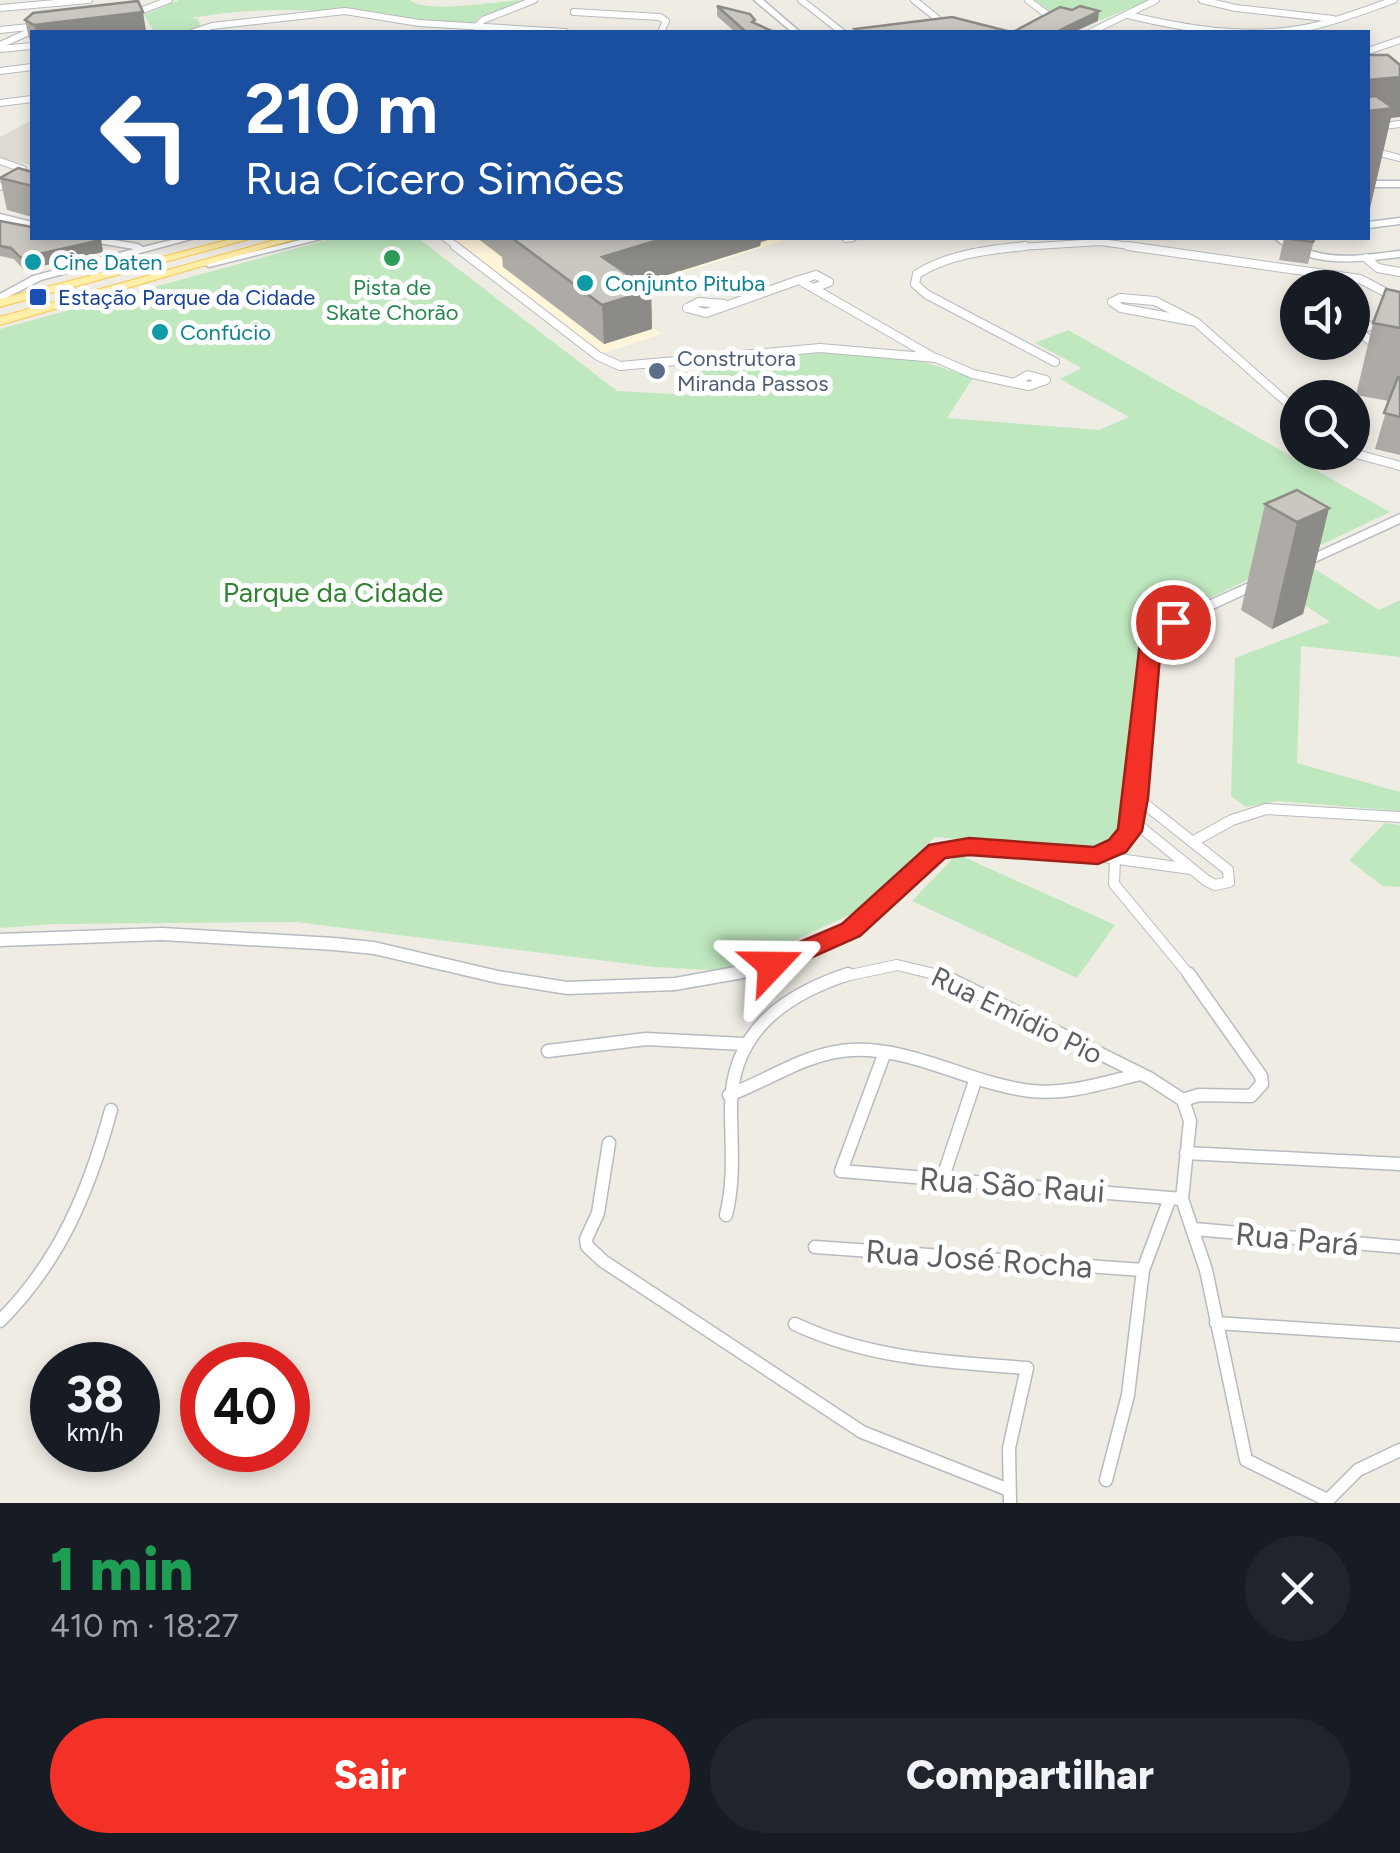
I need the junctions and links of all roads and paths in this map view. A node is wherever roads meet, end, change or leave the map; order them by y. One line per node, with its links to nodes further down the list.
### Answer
1 (88, 0): 12 (street)
2 (169, 0): 15 (street)
3 (534, 0): 19 (street)
4 (758, 0): 28 (street)
5 (769, 0): 29 (street)
6 (801, 0): 30 (street)
7 (914, 0): 21 (street)
8 (1028, 0): 33 (street)
9 (1156, 0): 14 (street)
10 (1202, 0): 16 (street)
11 (1396, 1): 16 (street)
12 (0, 8)
13 (574, 12): 27 (street)
14 (1128, 14): 34 (street); 35 (street)
15 (129, 15)
16 (1334, 19): 36 (street)
17 (52, 24): 18 (street)
18 (42, 25): 20 (street); 24 (street)
19 (476, 27): 25 (street); 26 (street)
20 (15, 28): 22 (street); 37 (street)
21 (948, 28): 31 (street); 32 (street)
22 (0, 30)
23 (30, 30): 37 (street)
24 (31, 30)
25 (200, 30)
26 (513, 30)
27 (662, 30)
28 (794, 30)
29 (804, 30)
30 (839, 30)
31 (929, 30)
32 (958, 30)
33 (1024, 30)
34 (1095, 30)
35 (1202, 30)
36 (1284, 30)
37 (13, 38): 40 (street)
38 (1400, 40): 41 (street)
39 (30, 46): 40 (street)
40 (0, 47)
41 (1370, 50)
42 (30, 67): 43 (street)
43 (0, 71)
44 (30, 99): 45 (street)
45 (0, 103)
46 (1400, 124): 47 (street)
47 (1370, 128)
48 (1370, 150): 49 (street)
49 (1400, 158)
50 (0, 161): 53 (street)
51 (1400, 184): 52 (street)
52 (1370, 185)
53 (0, 187)
54 (1, 218): 57 (street)
55 (1400, 222): 56 (street)
56 (1370, 224)
57 (30, 225)
58 (92, 240): 69 (street)
59 (103, 240): 66 (street)
60 (182, 240): 66 (street)
61 (238, 240): 74 (main road)
62 (287, 240): 70 (main road)
63 (311, 240): 70 (street)
64 (445, 240): 85 (street)
65 (1287, 240): 68 (street)
66 (152, 247): 69 (street)
67 (1400, 254): 68 (street)
68 (1366, 258): 71 (street)
69 (97, 261): 74 (street)
70 (209, 264): 77 (main road)
71 (1400, 272)
72 (799, 280): 73 (street); 73 (street); 76 (street)
73 (814, 288): 85 (street)
74 (0, 300)
75 (1400, 300): 86 (street)
76 (735, 302): 76 (street)
77 (0, 320)
78 (1400, 320): 80 (street)
79 (1196, 322): 79 (street); 88 (street)
80 (1370, 326)
81 (1370, 327): 83 (street)
82 (1370, 340): 84 (street)
83 (1387, 340)
84 (1387, 352)
85 (936, 358): 87 (street)
86 (1055, 362)
87 (1013, 383)
88 (1280, 396)
89 (1370, 458): 90 (street)
90 (1400, 466)
91 (1400, 518): 92 (street)
92 (1137, 798): 94 (street); 95 (street)
93 (1400, 817): 95 (street)
94 (1133, 821): 96 (street); 97 (street)
95 (1192, 842): 97 (street)
96 (1106, 857): 97 (street); 98 (street); 105 (street)
97 (1192, 870)
98 (0, 940)
99 (744, 1044): 100 (street); 102 (street, Rua Emídio Pio); 104 (street)
100 (548, 1051)
101 (885, 1052): 103 (street); 104 (street); 110 (street, Rua São Raui)
102 (1138, 1075): 103 (street); 105 (street, Rua Emídio Pio)
103 (976, 1078): 110 (street)
104 (728, 1095): 112 (street)
105 (1183, 1100): 108 (street)
106 (110, 1110): 117 (street)
107 (609, 1143): 123 (street)
108 (1186, 1153): 109 (street); 111 (street)
109 (1400, 1164)
110 (942, 1180): 111 (street, Rua São Raui)
111 (1176, 1198): 113 (street); 116 (street)
112 (726, 1215)
113 (1194, 1230): 115 (street, Rua Pará); 118 (street)
114 (815, 1247): 116 (street, Rua José Rocha)
115 (1400, 1247)
116 (1143, 1270): 122 (street)
117 (0, 1321)
118 (1216, 1323): 120 (street); 124 (street)
119 (795, 1324): 123 (street)
120 (1400, 1335)
121 (1400, 1450): 124 (street)
122 (1106, 1480)
123 (1009, 1496)
124 (1326, 1502)

